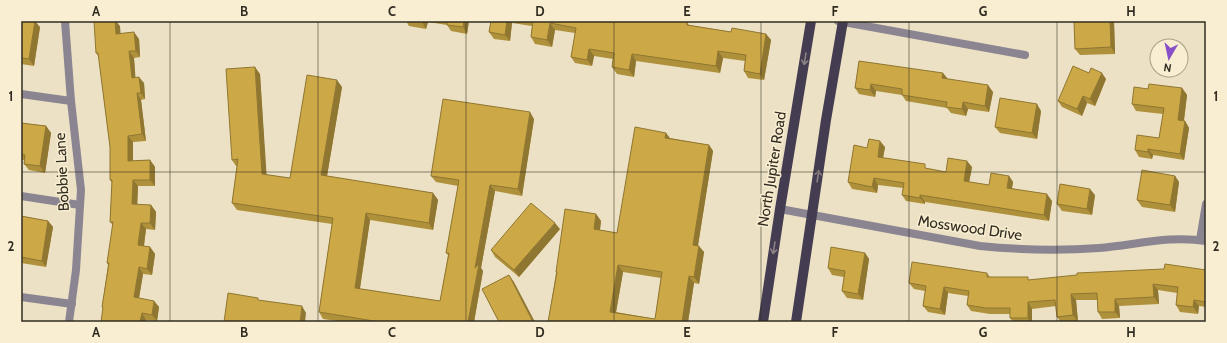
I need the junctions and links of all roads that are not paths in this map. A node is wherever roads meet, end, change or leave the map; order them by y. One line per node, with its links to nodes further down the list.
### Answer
1 (65, 21): 6 (street, Bobbie Lane)
2 (811, 21): 10 (main road, North Jupiter Road, one-way to 10)
3 (841, 21): 4 (street); 11 (main road, one-way to 3)
4 (1025, 55)
5 (21, 94): 6 (street)
6 (71, 101): 9 (street, Bobbie Lane)
7 (21, 196): 9 (street)
8 (1206, 204): 12 (street)
9 (80, 206): 14 (street, Bobbie Lane)
10 (780, 210): 11 (street, Mosswood Drive); 16 (main road, North Jupiter Road, one-way to 16)
11 (812, 215): 12 (street, Mosswood Drive); 17 (main road)
12 (1203, 240)
13 (21, 297): 14 (street)
14 (72, 304): 15 (street, Bobbie Lane)
15 (69, 322)
16 (763, 322)
17 (796, 322)

